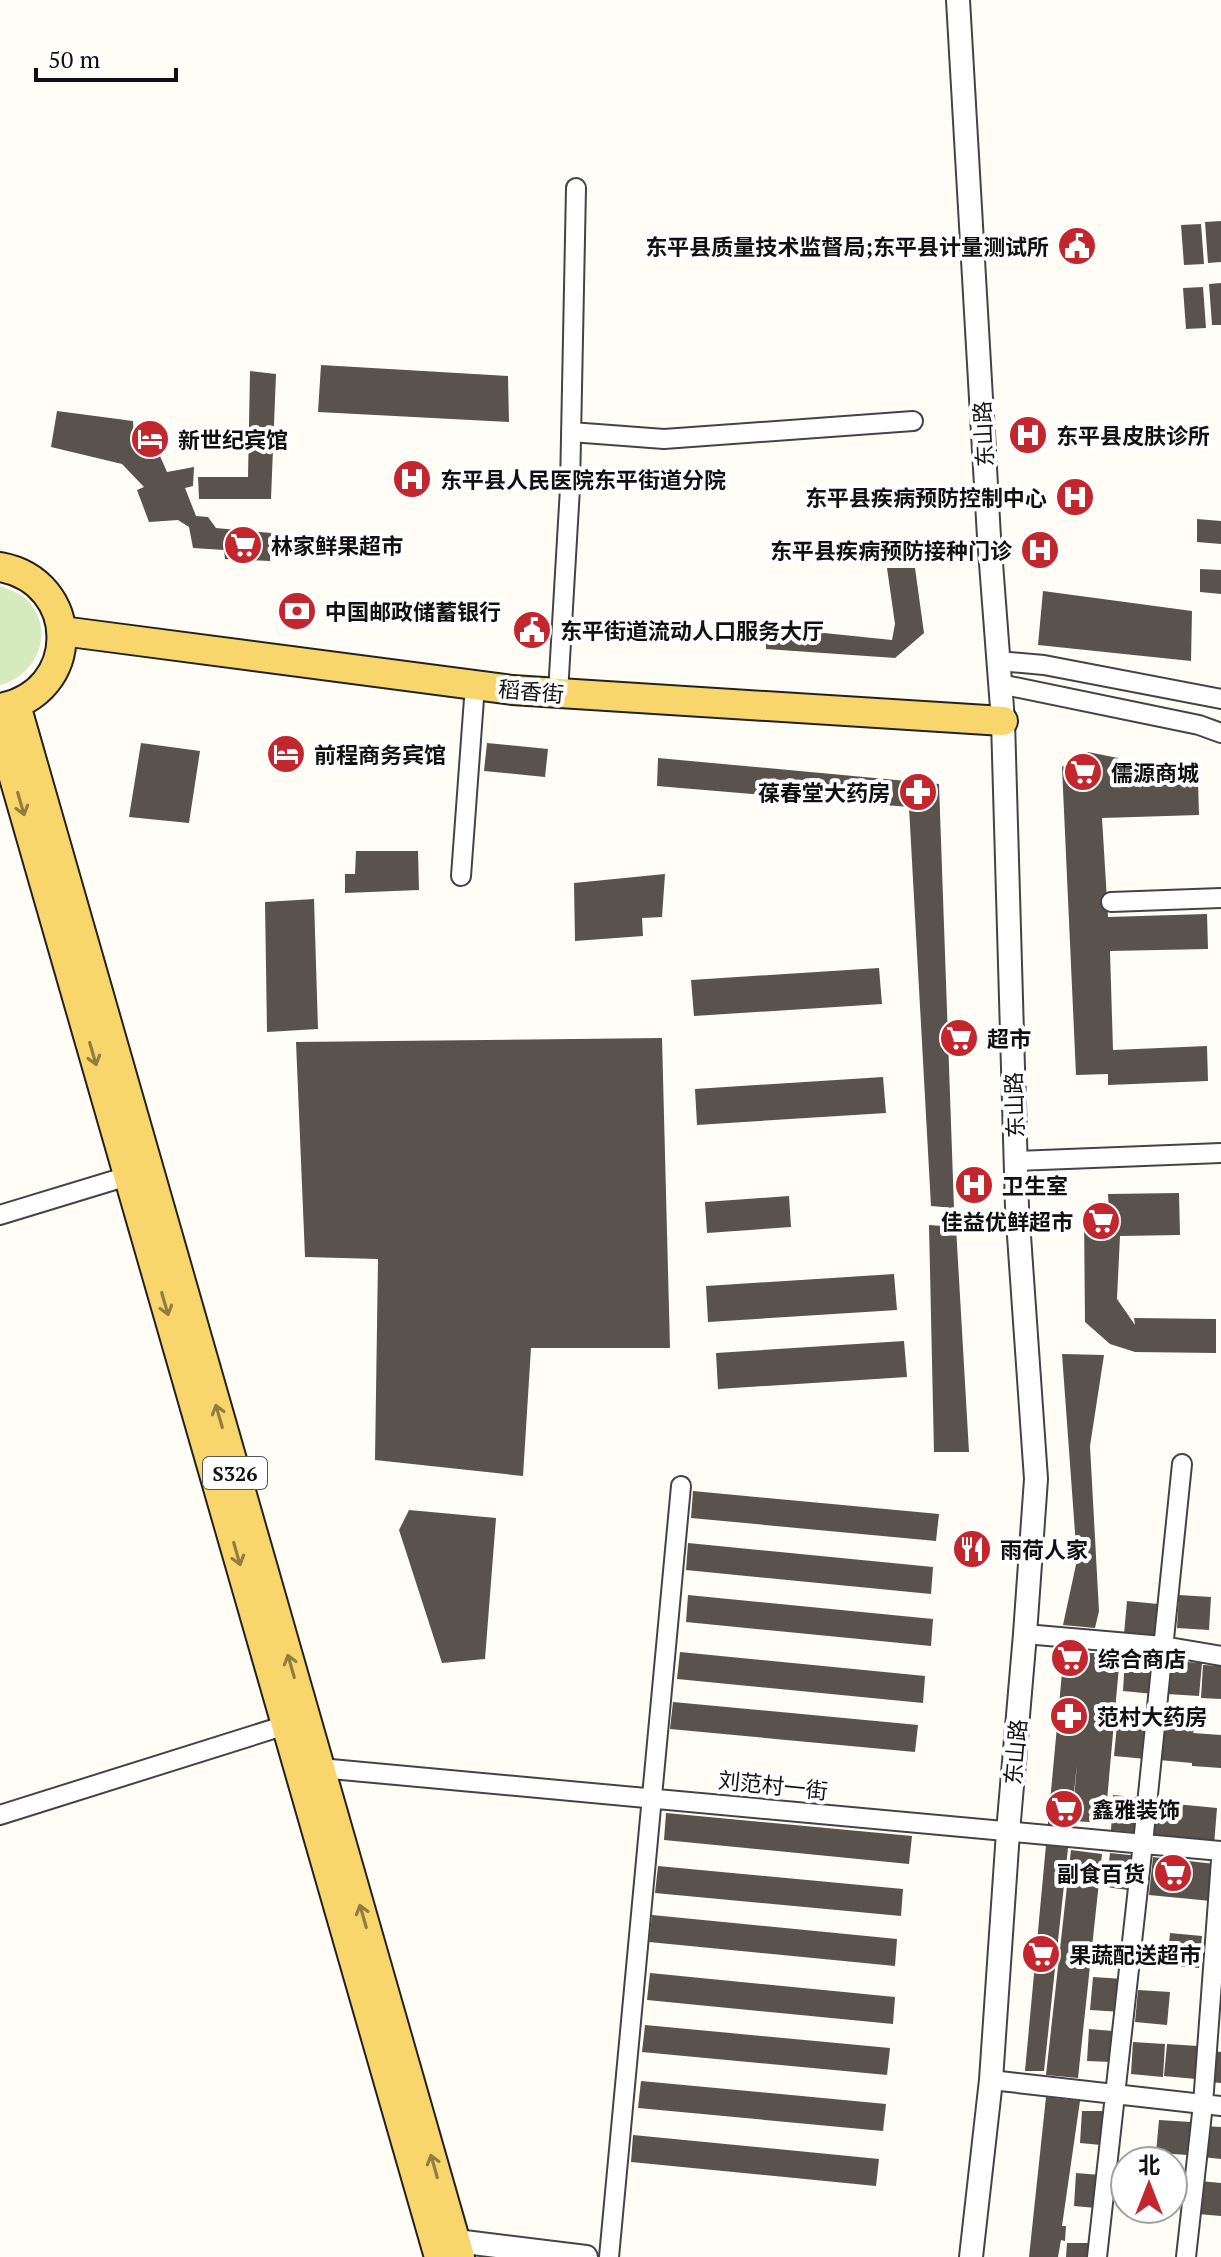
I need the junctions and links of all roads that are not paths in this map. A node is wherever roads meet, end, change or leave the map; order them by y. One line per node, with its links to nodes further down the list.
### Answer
1 (958, 0): 7 (street, 东山路)
2 (576, 188): 4 (street)
3 (913, 421): 4 (street)
4 (571, 432): 10 (street)
5 (0, 567): 6 (main road)
6 (62, 631): 9 (main road, 稻香街); 12 (main road, S326)
7 (998, 661): 8 (street, 东山路); 11 (street)
8 (1000, 684): 13 (street, 东山路); 15 (street)
9 (475, 685): 10 (main road, 稻香街); 16 (street)
10 (558, 693): 13 (main road, 稻香街)
11 (1221, 699)
12 (8, 706): 29 (main road, S326, one-way to 12)
13 (1003, 721): 20 (street, 东山路)
14 (0, 729): 21 (main road, S326, one-way to 21)
15 (1221, 733)
16 (461, 876)
17 (1221, 898): 18 (street)
18 (1111, 902)
19 (1221, 1153): 20 (street)
20 (1016, 1161): 25 (street, 东山路)
21 (128, 1176): 22 (street); 28 (main road, S326, one-way to 28)
22 (0, 1215)
23 (1182, 1464): 26 (street)
24 (681, 1486): 30 (street)
25 (1025, 1634): 26 (street); 32 (street, 东山路)
26 (1163, 1646): 27 (street); 33 (street)
27 (1221, 1656)
28 (286, 1725): 31 (street); 39 (main road, S326)
29 (320, 1768): 30 (street, 刘范村一街); 39 (main road, S326, one-way to 29)
30 (653, 1798): 32 (street, 刘范村一街); 41 (street)
31 (0, 1815)
32 (1008, 1832): 33 (street, 刘范村一街); 36 (street, 东山路)
33 (1143, 1843): 34 (street, 刘范村一街); 37 (street)
34 (1221, 1851)
35 (1221, 1860): 38 (street)
36 (991, 2080): 37 (street); 42 (street, 东山路)
37 (1114, 2094): 38 (street); 43 (street)
38 (1212, 2105): 44 (street)
39 (447, 2248): 40 (street)
40 (586, 2257)
41 (609, 2257)
42 (971, 2257)
43 (1097, 2257)
44 (1186, 2257)

